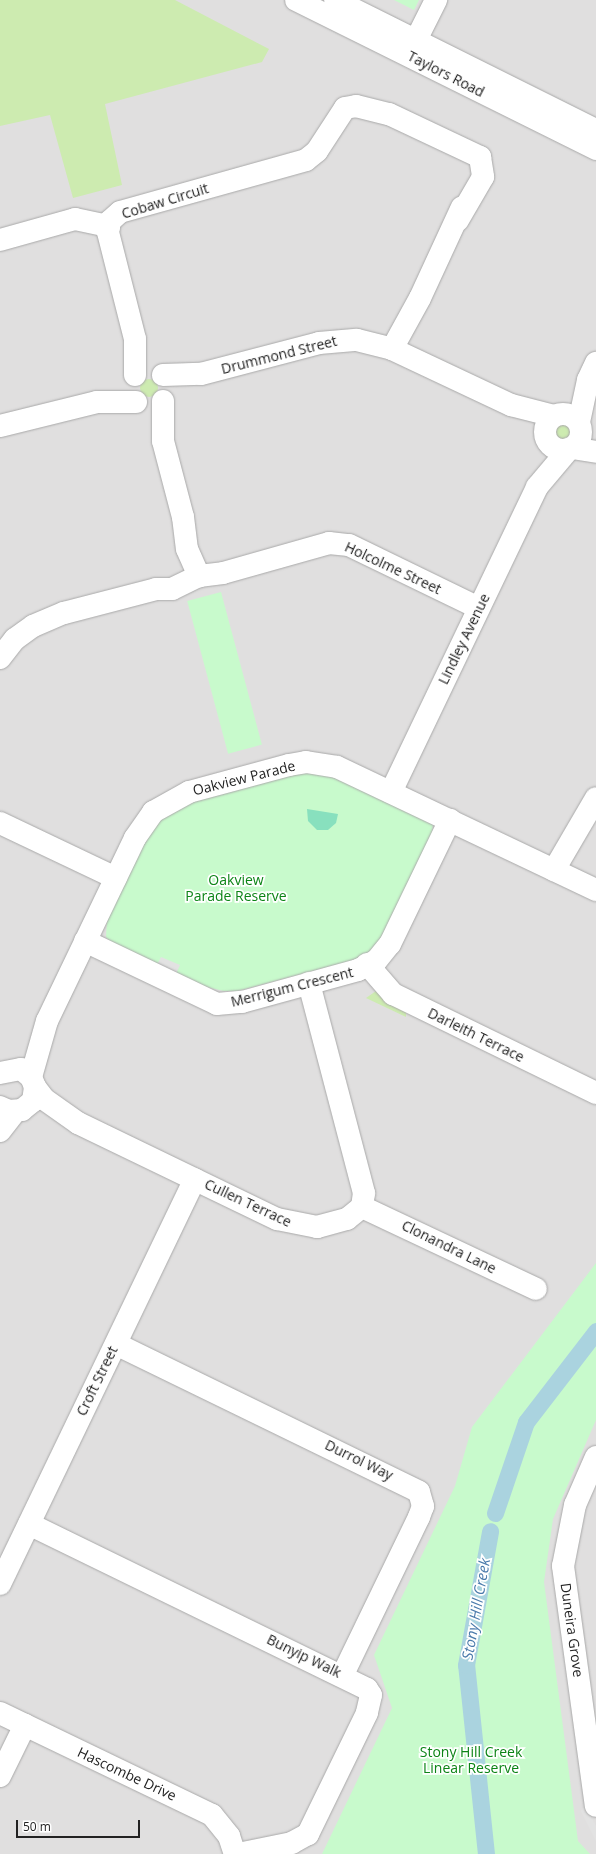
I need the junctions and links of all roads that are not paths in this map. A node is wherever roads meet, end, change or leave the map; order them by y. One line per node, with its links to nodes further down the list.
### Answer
1 (296, 0): 6 (street, Taylors Road)
2 (335, 0): 4 (street, Taylors Road)
3 (436, 0): 4 (street)
4 (416, 40): 5 (street, Taylors Road)
5 (596, 130)
6 (596, 149)
7 (109, 226): 8 (street); 9 (street, Cobaw Circuit); 10 (street, Cobaw Circuit)
8 (0, 240)
9 (135, 339): 12 (street, Cobaw Circuit); 14 (street, Cobaw Circuit)
10 (396, 351): 13 (street, Drummond Street); 18 (street, Drummond Street)
11 (592, 371): 18 (street, Lindley Avenue)
12 (160, 373): 13 (street, Drummond Street); 14 (street); 16 (street)
13 (201, 374): 16 (street, Drummond Street)
14 (133, 378): 15 (street); 16 (street)
15 (97, 402): 16 (street); 17 (street)
16 (152, 402): 22 (street)
17 (2, 427)
18 (566, 428): 19 (street, Lindley Avenue); 21 (street, Lindley Avenue)
19 (571, 449): 20 (street); 21 (street, Lindley Avenue)
20 (596, 452)
21 (537, 487): 23 (street, Lindley Avenue)
22 (197, 570): 23 (street, Holcolme Street); 24 (street)
23 (479, 608): 25 (street, Lindley Avenue)
24 (0, 658)
25 (391, 792): 27 (street, Oakview Parade); 30 (street, Oakview Parade)
26 (596, 798): 29 (street)
27 (450, 820): 29 (street, Oakview Parade); 33 (street, Merrigum Crescent)
28 (0, 823): 30 (street)
29 (560, 872): 31 (street, Oakview Parade)
30 (116, 878): 32 (street, Oakview Parade)
31 (596, 890)
32 (85, 941): 34 (street, Merrigum Crescent); 35 (street, Oakview Parade)
33 (367, 964): 34 (street, Merrigum Crescent); 38 (street, Darleith Terrace)
34 (309, 983): 43 (street)
35 (47, 1021): 36 (street, Oakview Parade); 37 (street, Oakview Parade)
36 (3, 1070): 37 (street)
37 (33, 1082): 39 (street, Oakview Parade); 40 (street, Cullen Terrace)
38 (596, 1092)
39 (12, 1109): 40 (street, Cullen Terrace); 41 (street)
40 (78, 1123): 42 (street, Cullen Terrace)
41 (0, 1131)
42 (195, 1179): 43 (street, Cullen Terrace); 45 (street, Croft Street)
43 (362, 1207): 44 (street, Clonandra Lane)
44 (536, 1289)
45 (116, 1344): 47 (street, Croft Street); 49 (street, Durrol Way)
46 (596, 1457): 50 (street, Duneira Grove)
47 (29, 1524): 48 (street, Croft Street); 49 (street, Bunyip Walk)
48 (0, 1584)
49 (343, 1674): 56 (street, Bunyip Walk)
50 (590, 1712): 54 (street, Duneira Grove)
51 (0, 1713): 52 (street, Hascombe Drive)
52 (25, 1725): 53 (street); 55 (street, Hascombe Drive)
53 (0, 1776)
54 (596, 1806)
55 (235, 1854)
56 (238, 1854)

